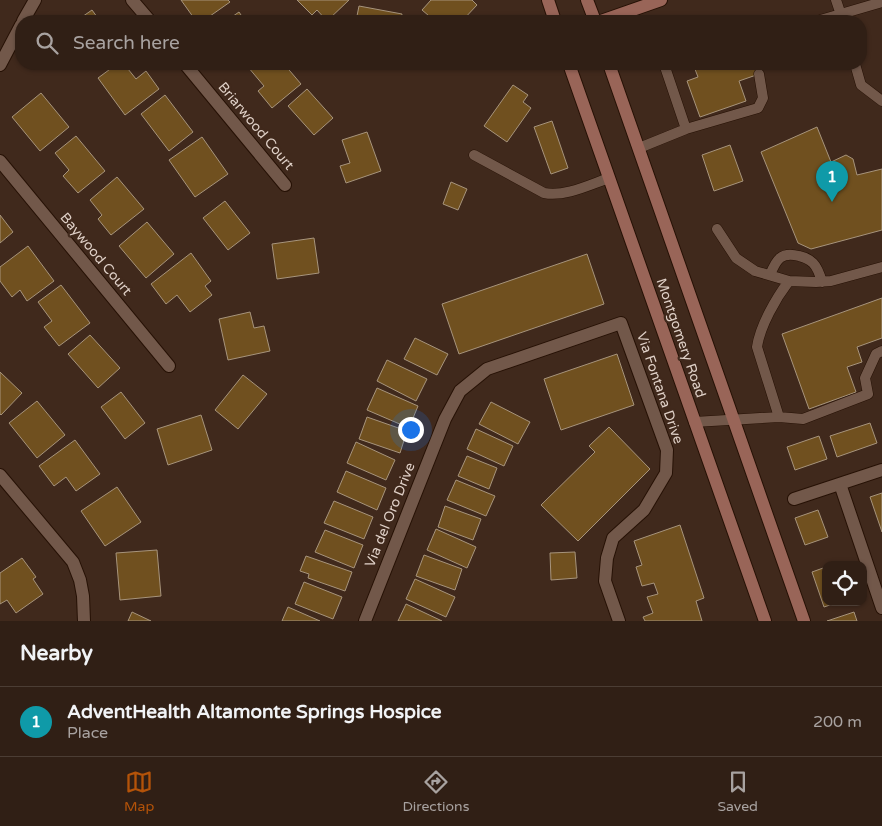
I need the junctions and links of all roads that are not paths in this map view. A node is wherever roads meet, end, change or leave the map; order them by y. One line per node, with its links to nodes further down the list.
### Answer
1 (34, 0): 8 (street)
2 (132, 0): 9 (street)
3 (548, 0): 10 (main road)
4 (587, 0): 11 (main road)
5 (662, 0): 12 (main road)
6 (836, 0): 13 (lane)
7 (882, 2): 14 (lane)
8 (26, 15)
9 (145, 15)
10 (553, 15)
11 (592, 15)
12 (618, 15)
13 (841, 15)
14 (850, 15)
15 (15, 36): 16 (street)
16 (0, 65)
17 (190, 70): 29 (street, Briarwood Court)
18 (571, 70): 28 (main road, Montgomery Road)
19 (612, 70): 25 (main road, Montgomery Road)
20 (666, 70): 24 (lane)
21 (857, 70): 23 (lane)
22 (759, 74): 24 (lane)
23 (882, 101)
24 (686, 129): 25 (lane)
25 (639, 148): 39 (main road, Montgomery Road)
26 (474, 155): 28 (lane)
27 (0, 161): 37 (street, Baywood Court)
28 (609, 178): 40 (main road, Montgomery Road)
29 (285, 185)
30 (717, 229): 32 (lane)
31 (882, 267): 34 (lane)
32 (770, 275): 33 (lane); 34 (lane)
33 (789, 281): 34 (lane); 38 (lane)
34 (822, 282)
35 (621, 323): 47 (street, Via del Oro Drive); 48 (street, Via Fontana Drive)
36 (882, 351): 38 (lane)
37 (170, 366)
38 (779, 417): 39 (lane)
39 (735, 421): 40 (lane); 50 (main road, Montgomery Road)
40 (694, 422): 49 (main road, Montgomery Road)
41 (882, 470): 43 (street)
42 (0, 475): 46 (street)
43 (840, 484): 44 (street); 45 (street)
44 (794, 499)
45 (882, 608)
46 (84, 621)
47 (365, 621)
48 (618, 621)
49 (765, 621)
50 (804, 621)

